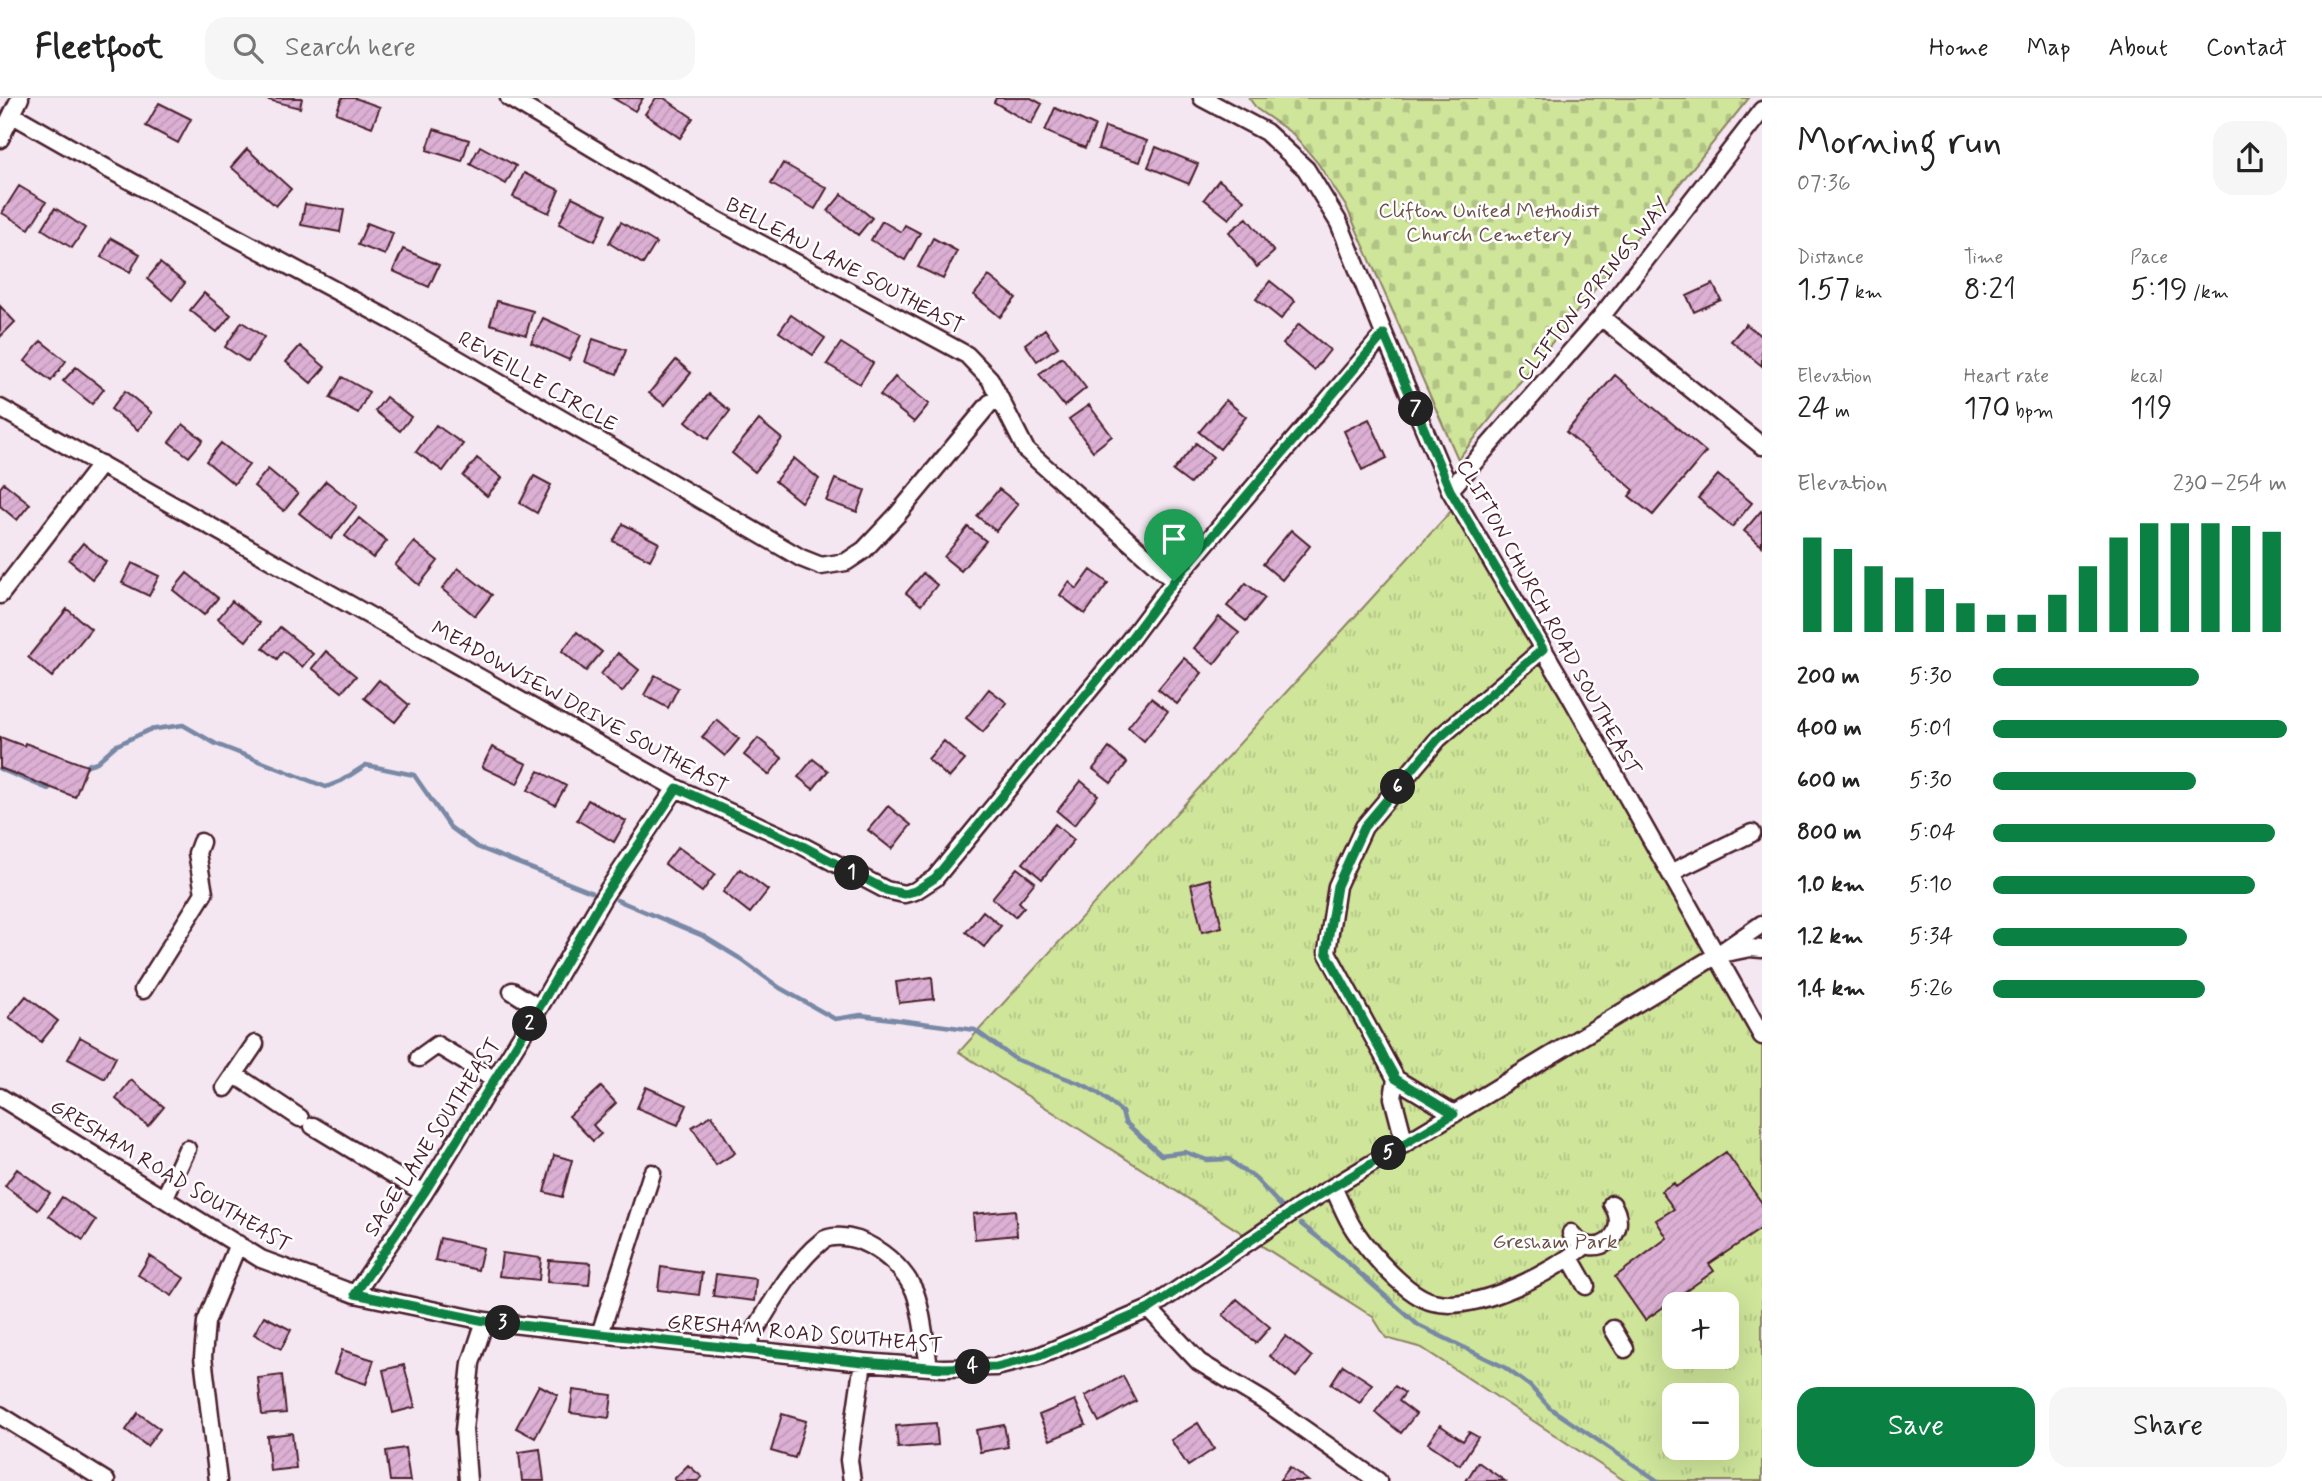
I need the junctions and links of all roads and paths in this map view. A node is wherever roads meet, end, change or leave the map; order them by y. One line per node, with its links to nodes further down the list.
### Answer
1 (20, 98): 5 (street)
2 (509, 98): 9 (street, BELLEAU LANE SOUTHEAST)
3 (1202, 98): 8 (street, CLIFTON CHURCH ROAD SOUTHEAST)
4 (1762, 110): 7 (street, CLIFTON SPRINGS WAY)
5 (13, 115): 6 (street); 9 (street, REVEILLE CIRCLE)
6 (0, 139)
7 (1601, 317): 11 (street); 13 (street, CLIFTON SPRINGS WAY)
8 (1384, 334): 13 (street, CLIFTON CHURCH ROAD SOUTHEAST); 14 (street, MEADOWVIEW DRIVE SOUTHEAST)
9 (998, 400): 14 (street, BELLEAU LANE SOUTHEAST)
10 (0, 408): 12 (street, MEADOWVIEW DRIVE SOUTHEAST)
11 (1762, 446)
12 (101, 464): 15 (street); 17 (street, MEADOWVIEW DRIVE SOUTHEAST)
13 (1450, 490): 16 (street, CLIFTON CHURCH ROAD SOUTHEAST)
14 (1174, 581): 17 (street, MEADOWVIEW DRIVE SOUTHEAST)
15 (0, 595)
16 (1543, 649): 20 (street, CLIFTON CHURCH ROAD SOUTHEAST); 30 (street)
17 (677, 788): 26 (street, SAGE LANE SOUTHEAST)
18 (1752, 833): 20 (street)
19 (201, 842): 24 (street)
20 (1670, 873): 23 (street, CLIFTON CHURCH ROAD SOUTHEAST)
21 (1762, 924): 23 (street, GRESHAM ROAD SOUTHEAST)
22 (1762, 949): 23 (street)
23 (1717, 955): 27 (street, CLIFTON CHURCH ROAD SOUTHEAST); 33 (street, GRESHAM ROAD SOUTHEAST)
24 (143, 990)
25 (513, 991): 26 (street)
26 (539, 1008): 31 (street, SAGE LANE SOUTHEAST)
27 (1762, 1036)
28 (254, 1044): 38 (street)
29 (419, 1058): 31 (street)
30 (1396, 1079): 33 (street); 34 (street)
31 (495, 1080): 38 (street, SAGE LANE SOUTHEAST)
32 (0, 1097): 39 (street, GRESHAM ROAD SOUTHEAST)
33 (1454, 1114): 34 (street, GRESHAM ROAD SOUTHEAST)
34 (1405, 1144): 37 (street, GRESHAM ROAD SOUTHEAST)
35 (187, 1149): 39 (street)
36 (652, 1173): 50 (street)
37 (1333, 1187): 44 (street); 47 (street, GRESHAM ROAD SOUTHEAST)
38 (424, 1193): 46 (street, SAGE LANE SOUTHEAST)
39 (164, 1199): 42 (street, GRESHAM ROAD SOUTHEAST)
40 (1612, 1204): 43 (street)
41 (1571, 1233): 43 (street)
42 (238, 1244): 46 (street, GRESHAM ROAD SOUTHEAST); 57 (street)
43 (1586, 1245): 44 (street)
44 (1570, 1258): 45 (street)
45 (1586, 1286)
46 (355, 1294): 48 (street, GRESHAM ROAD SOUTHEAST)
47 (1149, 1309): 54 (street, GRESHAM ROAD SOUTHEAST); 60 (street)
48 (485, 1321): 50 (street, GRESHAM ROAD SOUTHEAST); 58 (street)
49 (1613, 1329): 52 (street)
50 (600, 1334): 51 (street, GRESHAM ROAD SOUTHEAST)
51 (744, 1349): 53 (street, GRESHAM ROAD SOUTHEAST); 54 (street)
52 (1625, 1349)
53 (863, 1362): 54 (street, GRESHAM ROAD SOUTHEAST); 59 (street)
54 (929, 1367)
55 (0, 1415): 56 (street)
56 (106, 1481)
57 (218, 1481)
58 (468, 1481)
59 (852, 1481)
60 (1378, 1481)

